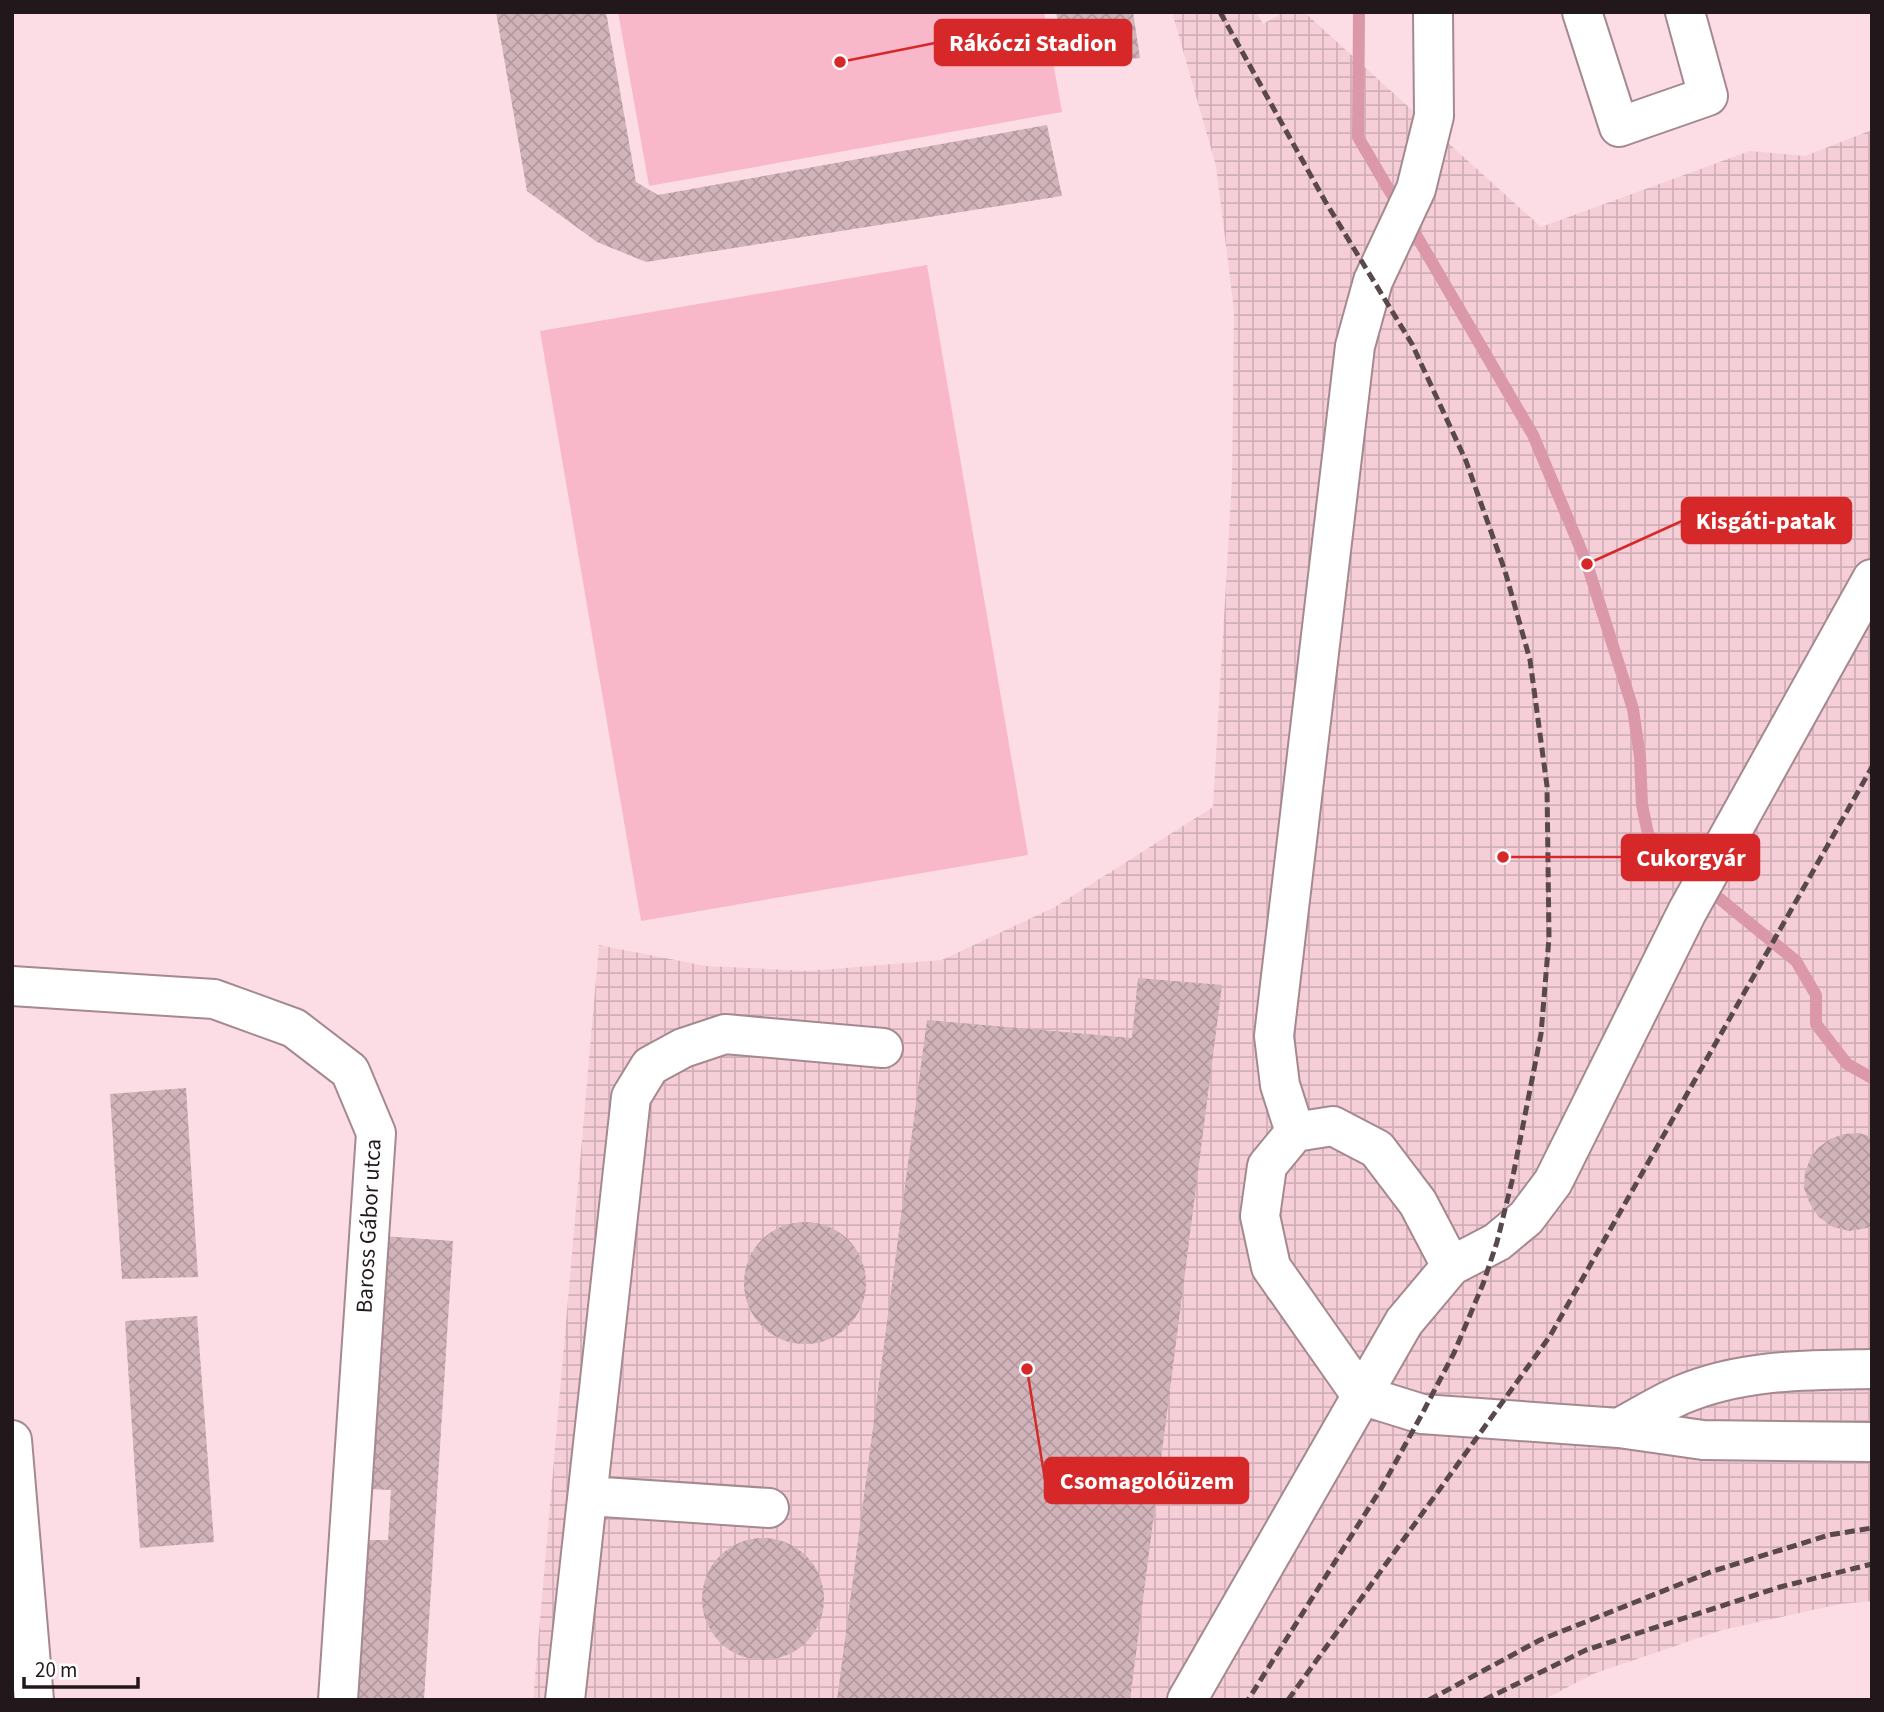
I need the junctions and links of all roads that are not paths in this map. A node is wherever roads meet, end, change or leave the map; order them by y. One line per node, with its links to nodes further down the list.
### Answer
1 (1433, 12): 7 (street)
2 (1582, 12): 3 (street)
3 (1685, 12)
4 (1872, 579): 8 (street)
5 (12, 986): 17 (street, Baross Gábor utca)
6 (883, 1048): 14 (street)
7 (1295, 1132): 8 (street); 10 (street)
8 (1451, 1266): 10 (street)
9 (1872, 1369): 11 (street)
10 (1361, 1395): 11 (street); 19 (street)
11 (1619, 1428): 13 (street)
12 (12, 1440): 16 (street)
13 (1872, 1442)
14 (588, 1496): 15 (street); 18 (street)
15 (769, 1508)
16 (34, 1700)
17 (338, 1700)
18 (565, 1700)
19 (1187, 1700)

